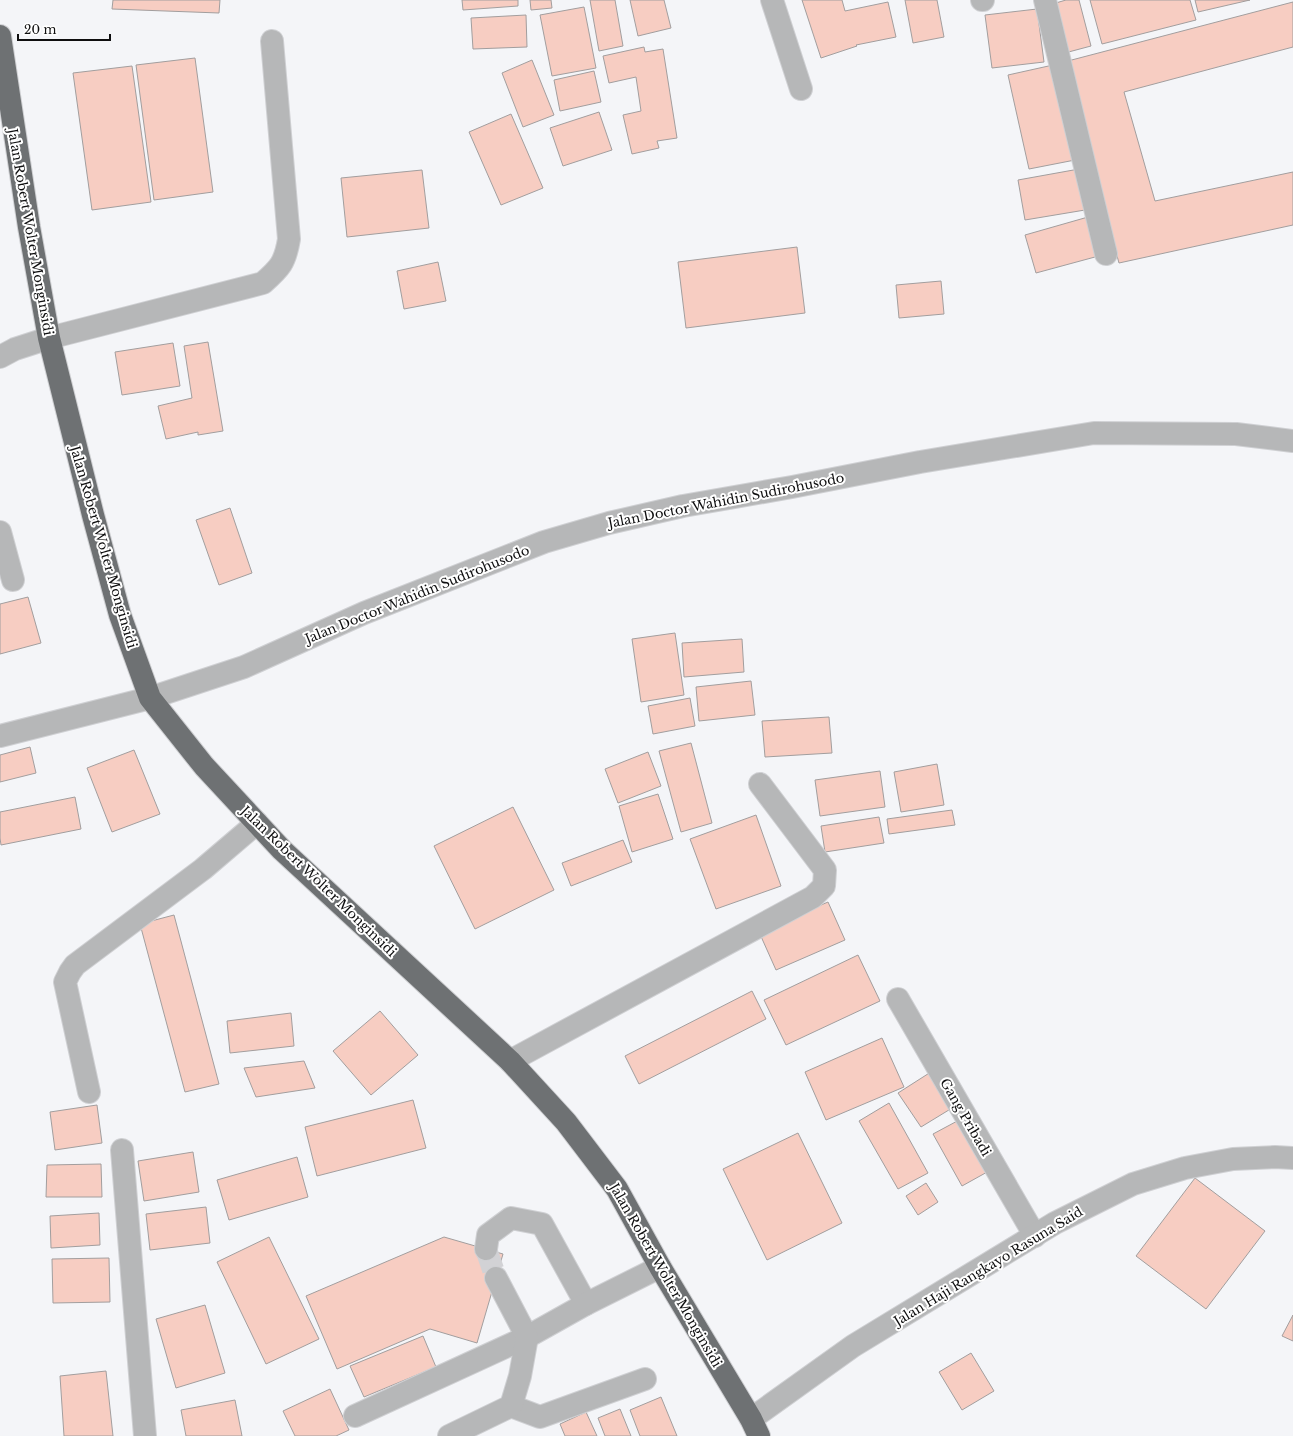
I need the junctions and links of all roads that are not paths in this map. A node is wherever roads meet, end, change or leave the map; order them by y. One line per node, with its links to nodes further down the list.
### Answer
1 (772, 0): 5 (street)
2 (1045, 0): 6 (street)
3 (0, 36): 7 (highway, Jalan Robert Wolter Monginsidi)
4 (272, 41): 7 (street)
5 (801, 89)
6 (1106, 254)
7 (49, 338): 8 (street); 12 (highway, Jalan Robert Wolter Monginsidi)
8 (0, 357)
9 (1293, 441): 12 (street, Jalan Doctor Wahidin Sudirohusodo)
10 (0, 532): 11 (street)
11 (13, 580)
12 (150, 698): 13 (street, Jalan Doctor Wahidin Sudirohusodo); 15 (highway, Jalan Robert Wolter Monginsidi)
13 (0, 736)
14 (760, 784): 17 (street)
15 (257, 823): 17 (highway, Jalan Robert Wolter Monginsidi); 18 (street)
16 (898, 999): 21 (street, Gang Pribadi)
17 (510, 1061): 23 (highway, Jalan Robert Wolter Monginsidi)
18 (89, 1092)
19 (122, 1150): 31 (street)
20 (1293, 1158): 21 (street, Jalan Haji Rangkayo Rasuna Said)
21 (1035, 1236): 30 (street, Jalan Haji Rangkayo Rasuna Said)
22 (486, 1249): 25 (street)
23 (660, 1268): 25 (street); 30 (highway, Jalan Robert Wolter Monginsidi)
24 (496, 1278): 26 (street)
25 (586, 1304): 26 (street)
26 (526, 1337): 28 (street); 29 (street)
27 (645, 1379): 28 (street)
28 (511, 1406): 32 (street)
29 (355, 1416)
30 (755, 1428)
31 (145, 1436)
32 (449, 1436)

